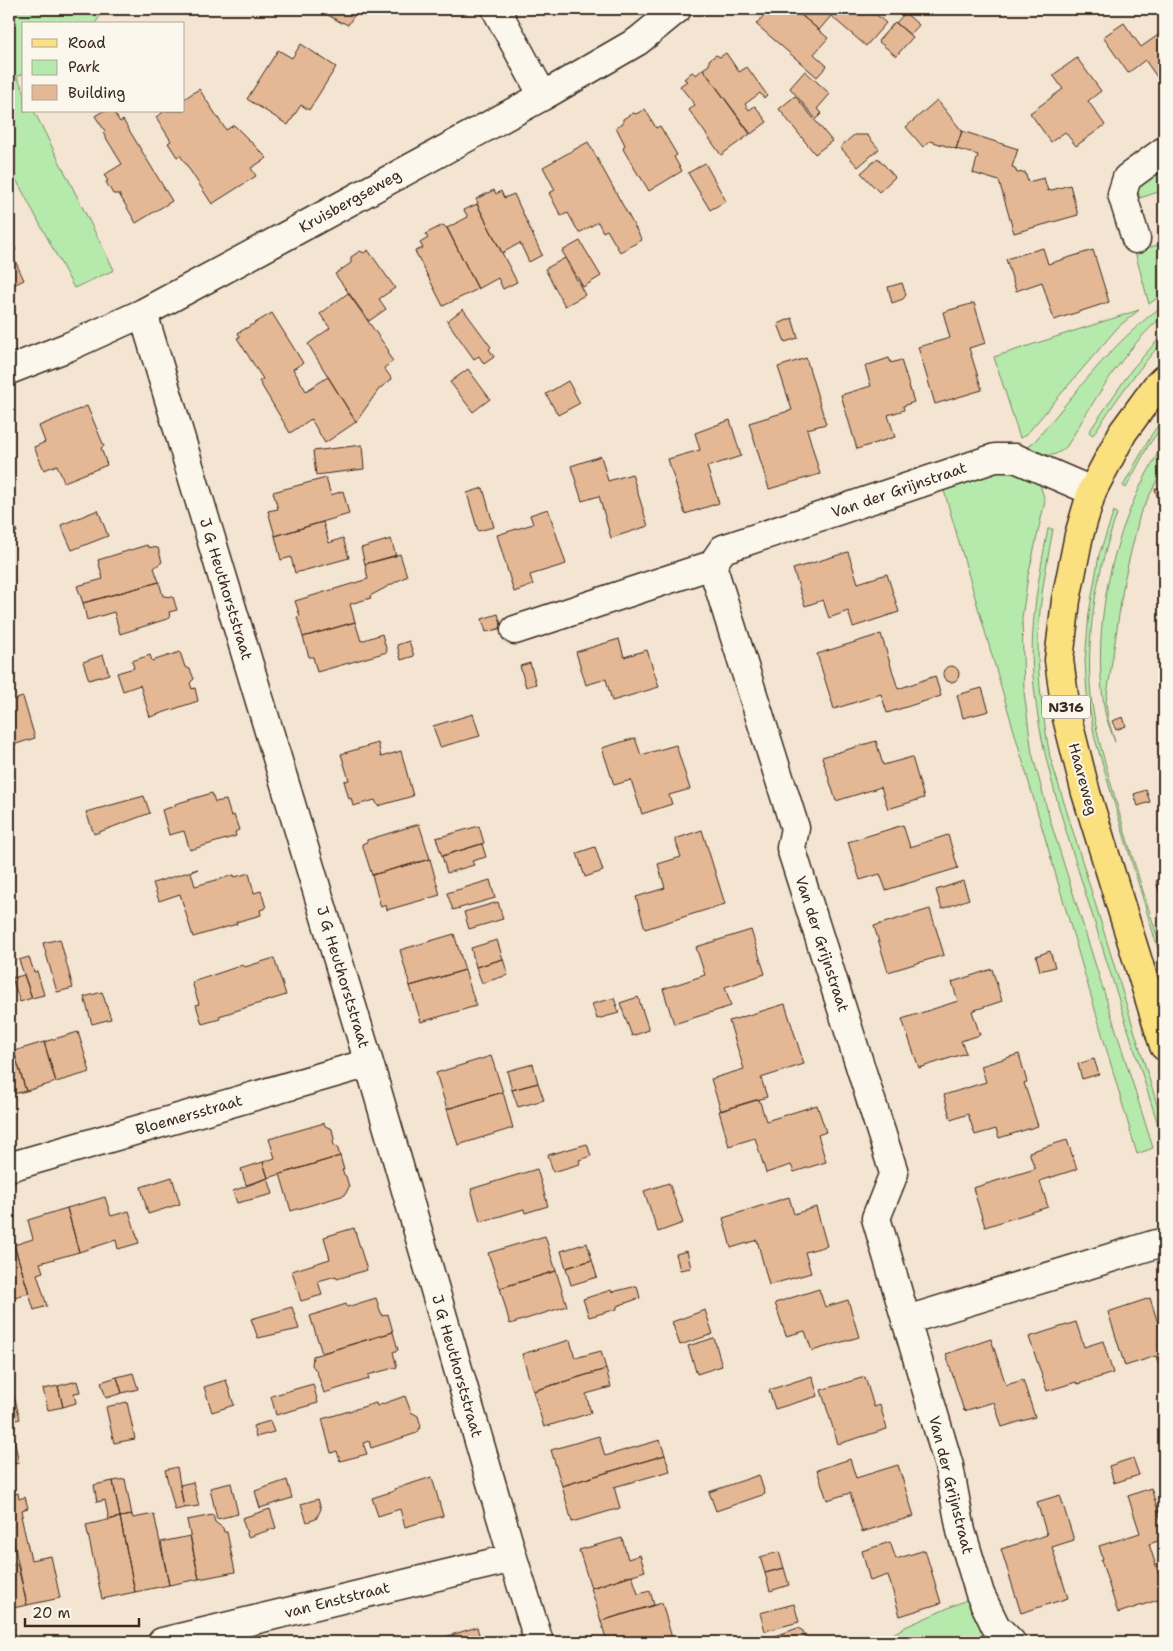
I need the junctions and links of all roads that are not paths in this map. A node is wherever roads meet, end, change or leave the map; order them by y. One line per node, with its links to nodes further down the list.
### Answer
1 (496, 9): 3 (street)
2 (677, 9): 3 (street, Kruisbergseweg)
3 (543, 96): 6 (street, Kruisbergseweg)
4 (1164, 152): 5 (street)
5 (1136, 239)
6 (143, 313): 7 (street, Kruisbergseweg); 13 (street, J G Heuthorststraat)
7 (9, 370)
8 (1164, 379): 9 (main road, Haareweg / N316)
9 (1092, 491): 10 (street, Van der Grijnstraat); 12 (main road, Haareweg / N316)
10 (712, 565): 11 (street, Van der Grijnstraat); 16 (street, Van der Grijnstraat)
11 (515, 630)
12 (1164, 1046)
13 (369, 1063): 14 (street, Bloemersstraat); 17 (street, J G Heuthorststraat)
14 (9, 1167)
15 (1156, 1244): 16 (street)
16 (908, 1320): 20 (street, Van der Grijnstraat)
17 (513, 1558): 18 (street, van Enststraat); 19 (street, J G Heuthorststraat)
18 (162, 1642)
19 (539, 1642)
20 (1011, 1642)

